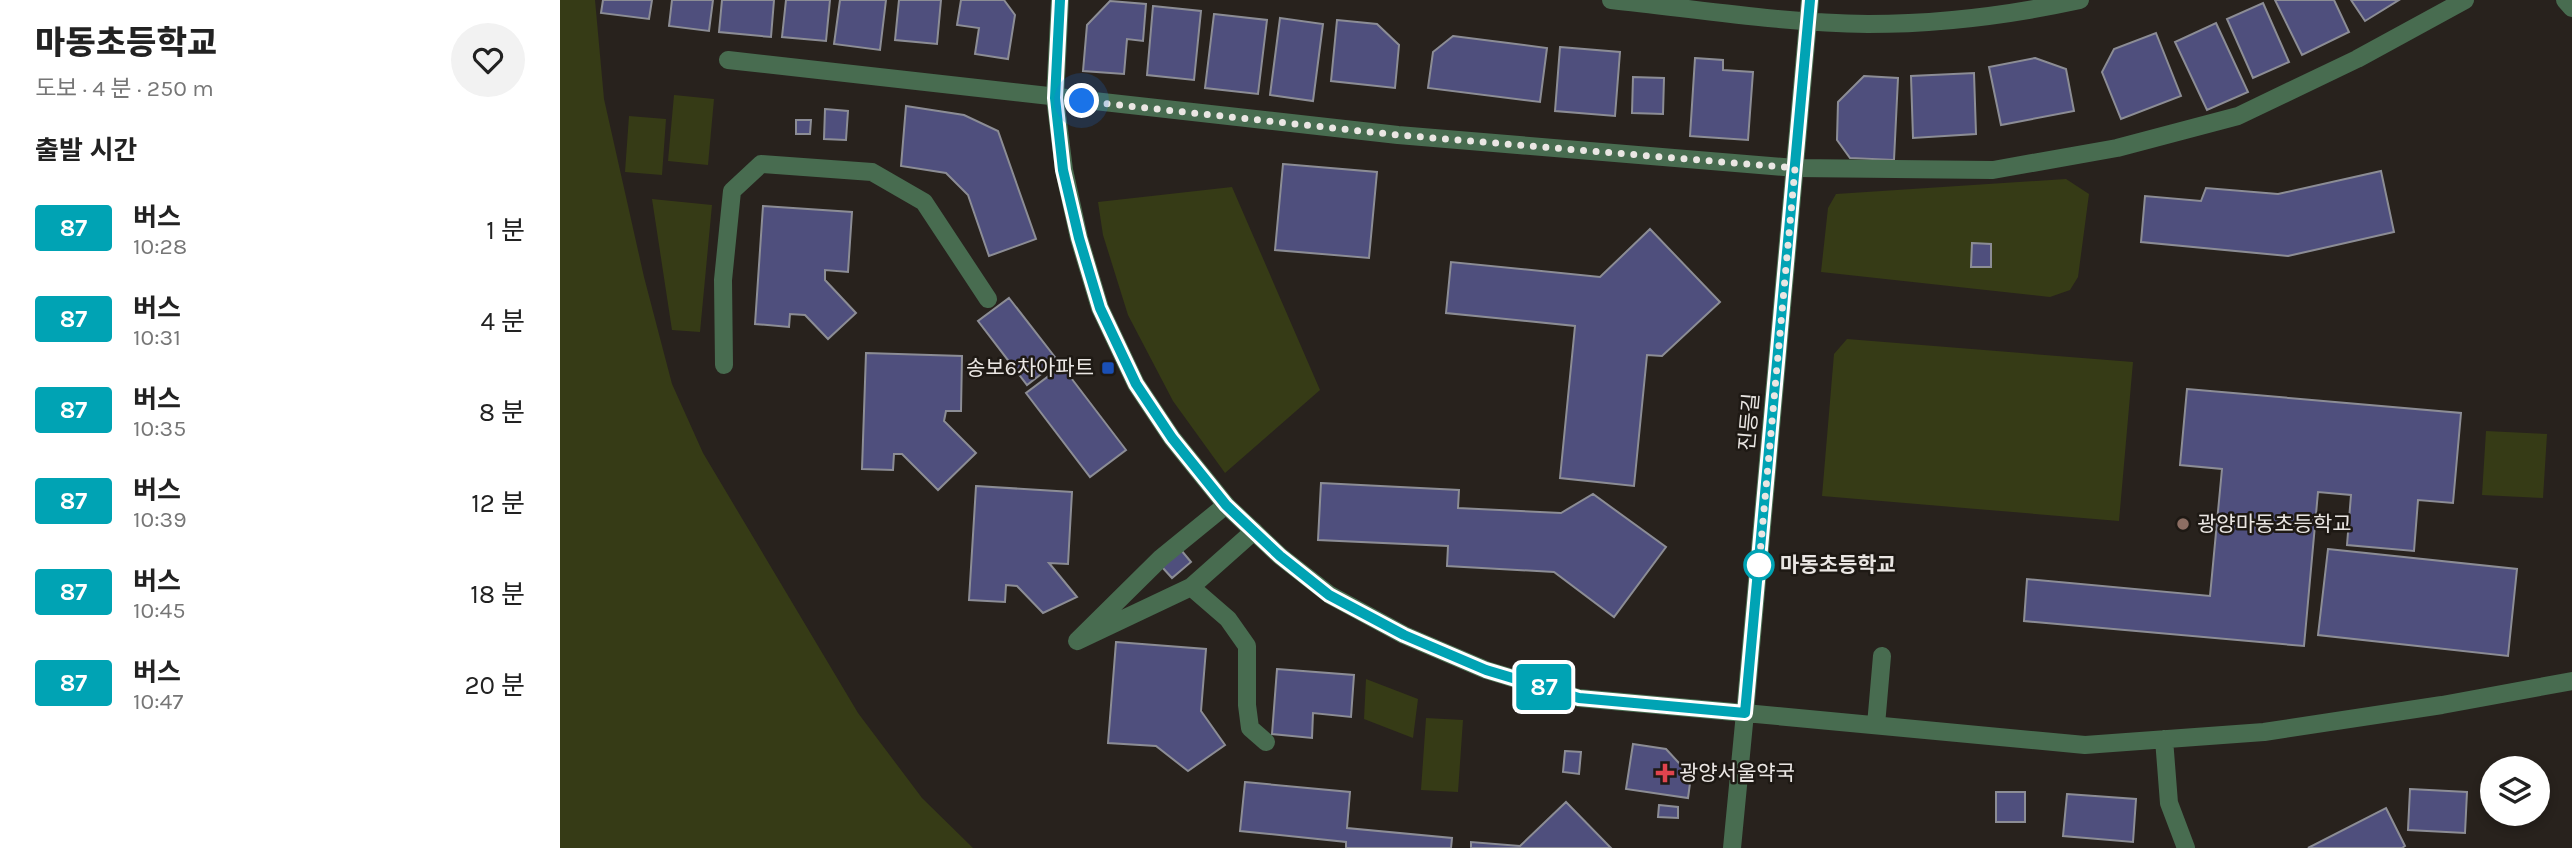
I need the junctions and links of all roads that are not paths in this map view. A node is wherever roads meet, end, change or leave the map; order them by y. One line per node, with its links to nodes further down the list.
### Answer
1 (1060, 0): 10 (street)
2 (1611, 0): 8 (street)
3 (1810, 0): 8 (street, 진등길)
4 (2080, 0): 8 (street)
5 (2465, 0): 11 (street)
6 (2565, 0): 7 (street)
7 (2572, 8)
8 (1808, 20): 11 (street, 진등길)
9 (728, 60): 10 (street)
10 (1055, 98): 11 (street); 14 (street)
11 (1795, 168): 19 (street, 진등길)
12 (988, 299): 13 (street)
13 (724, 365)
14 (1226, 505): 15 (street); 16 (street)
15 (1254, 531): 16 (street); 19 (street)
16 (1191, 587): 22 (street)
17 (1882, 656): 20 (street)
18 (2572, 681): 21 (street)
19 (1745, 713): 20 (street); 23 (street, 진등길)
20 (1876, 726): 21 (street)
21 (2164, 739): 24 (street)
22 (1266, 742)
23 (1732, 848)
24 (2186, 848)

